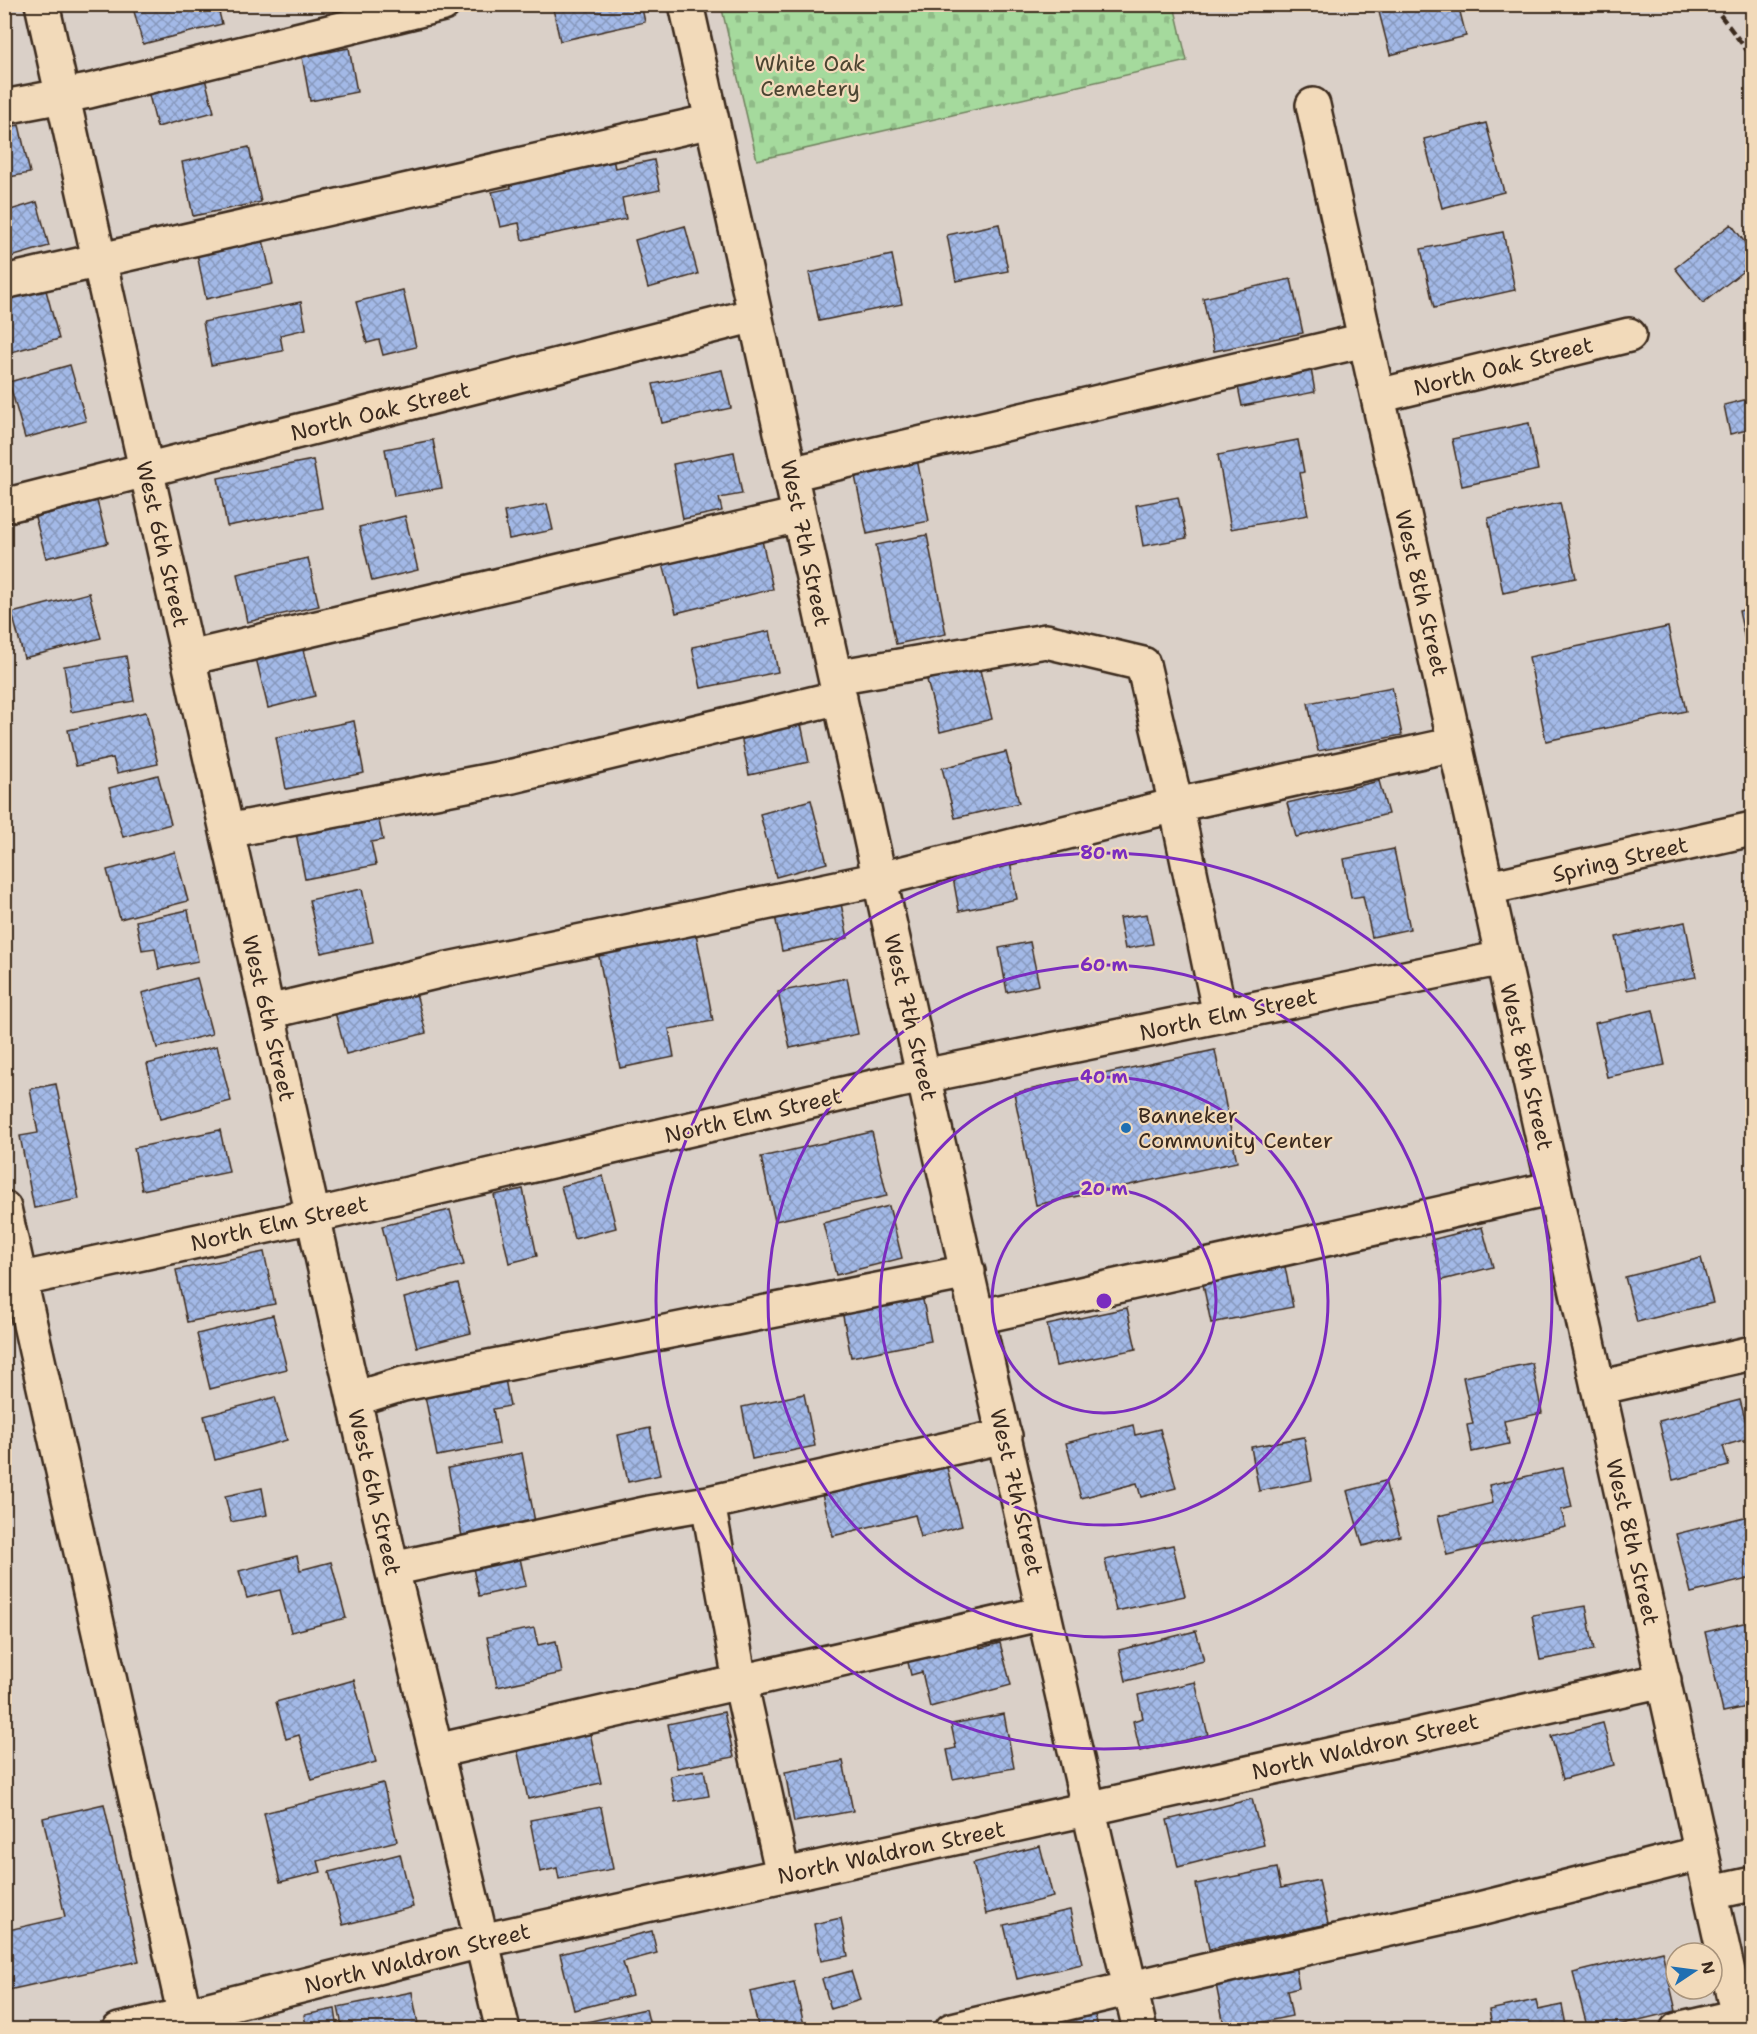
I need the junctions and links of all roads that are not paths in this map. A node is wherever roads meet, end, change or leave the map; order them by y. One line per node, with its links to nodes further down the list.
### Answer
1 (42, 4): 4 (street, West 6th Street)
2 (443, 4): 4 (street)
3 (686, 4): 7 (street, West 7th Street)
4 (63, 97): 6 (street); 8 (street, West 6th Street)
5 (1313, 105): 12 (street, West 8th Street)
6 (4, 108)
7 (712, 121): 8 (street); 10 (street, West 7th Street)
8 (99, 260): 9 (street); 14 (street, West 6th Street)
9 (4, 282)
10 (755, 315): 14 (street, North Oak Street); 15 (street, West 7th Street)
11 (1629, 335): 13 (street, North Oak Street)
12 (1365, 340): 13 (street, West 8th Street); 15 (street)
13 (1378, 396): 20 (street, West 8th Street)
14 (147, 471): 16 (street, North Oak Street); 18 (street, West 6th Street)
15 (790, 474): 17 (street, West 7th Street)
16 (4, 506)
17 (799, 515): 18 (street); 19 (street, West 7th Street)
18 (189, 658): 23 (street, West 6th Street)
19 (838, 687): 21 (street); 23 (street); 24 (street, West 7th Street)
20 (1455, 744): 21 (street); 25 (street, West 8th Street)
21 (1176, 805): 24 (street); 28 (street)
22 (1752, 829): 25 (street, Spring Street)
23 (227, 831): 27 (street, West 6th Street)
24 (880, 879): 27 (street); 29 (street, West 7th Street)
25 (1488, 888): 26 (street, West 8th Street)
26 (1503, 958): 28 (street, North Elm Street); 30 (street, West 8th Street)
27 (268, 1012): 32 (street, West 6th Street)
28 (1220, 1016): 29 (street, North Elm Street)
29 (924, 1076): 32 (street, North Elm Street); 33 (street, West 7th Street)
30 (1554, 1188): 35 (street); 37 (street, West 8th Street)
31 (4, 1208): 34 (street)
32 (314, 1216): 34 (street, North Elm Street); 38 (street, West 6th Street)
33 (968, 1272): 35 (street, West 7th Street); 38 (street)
34 (12, 1281): 53 (street)
35 (978, 1317): 39 (street, West 7th Street)
36 (1752, 1353): 37 (street)
37 (1599, 1388): 43 (street, West 8th Street)
38 (354, 1399): 41 (street, West 6th Street)
39 (1005, 1436): 40 (street); 42 (street, West 7th Street)
40 (708, 1503): 41 (street); 44 (street)
41 (392, 1569): 45 (street, West 6th Street)
42 (1044, 1613): 44 (street); 46 (street, West 7th Street)
43 (1664, 1680): 46 (street, North Waldron Street); 47 (street, West 8th Street)
44 (740, 1681): 45 (street); 48 (street)
45 (436, 1751): 51 (street, West 6th Street)
46 (1088, 1809): 48 (street, North Waldron Street); 52 (street, West 7th Street)
47 (1702, 1853): 50 (street, West 8th Street); 52 (street)
48 (783, 1875): 51 (street, North Waldron Street)
49 (1752, 1884): 50 (street)
50 (1711, 1893): 54 (street, West 8th Street)
51 (481, 1941): 53 (street, North Waldron Street); 56 (street, West 6th Street)
52 (1131, 1989): 57 (street); 58 (street, West 7th Street)
53 (186, 2022): 55 (street, North Waldron Street)
54 (1740, 2023): 59 (street)
55 (120, 2030)
56 (503, 2030)
57 (952, 2030)
58 (1140, 2030)
59 (1677, 2030)

